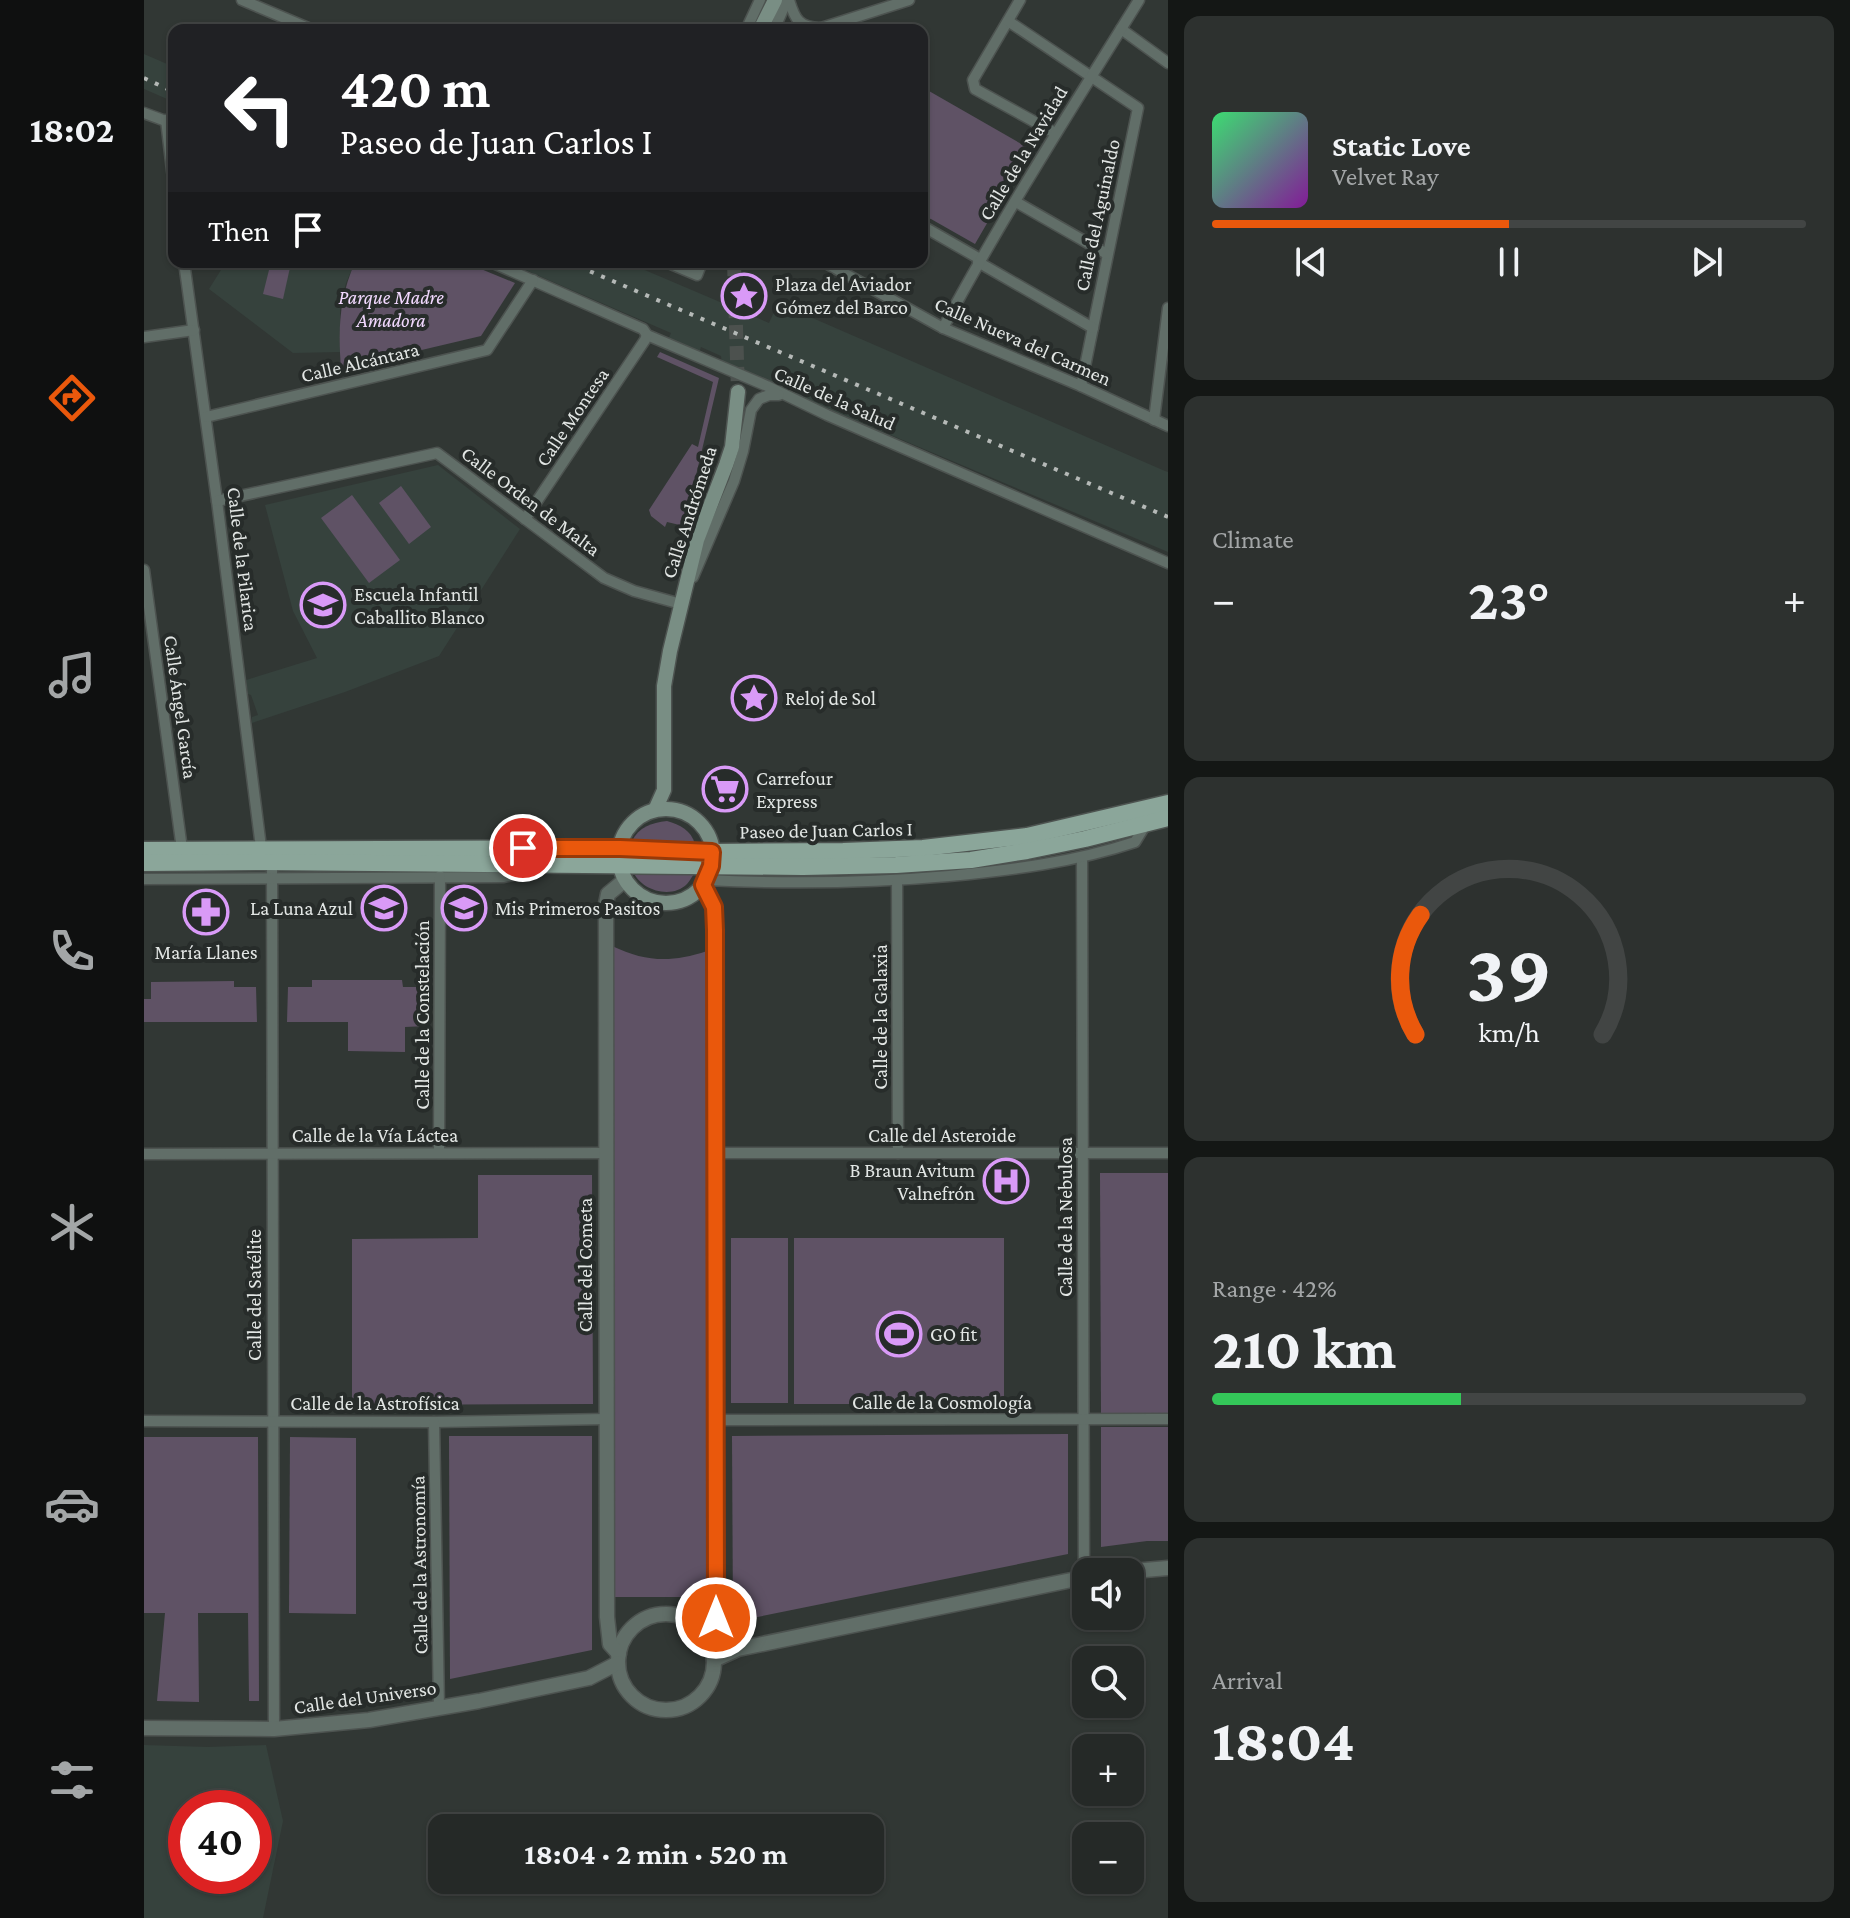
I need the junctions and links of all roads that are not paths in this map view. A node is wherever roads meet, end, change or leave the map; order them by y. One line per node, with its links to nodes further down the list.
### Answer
1 (242, 0): 9 (street)
2 (760, 0): 10 (street)
3 (775, 0): 11 (main road)
4 (788, 0): 12 (street); 13 (street)
5 (909, 0): 14 (street)
6 (1020, 0): 8 (street)
7 (1139, 0): 15 (street, Calle de la Navidad)
8 (1008, 21): 17 (street); 20 (street)
9 (299, 24)
10 (749, 24)
11 (763, 24)
12 (777, 24)
13 (801, 24)
14 (834, 24)
15 (1121, 29): 16 (street); 17 (street, Calle de la Navidad)
16 (1168, 63)
17 (1090, 76): 20 (street, Calle de la Navidad); 23 (street, Calle del Aguinaldo)
18 (144, 113): 19 (street)
19 (168, 121)
20 (1055, 133): 21 (street, Calle de la Navidad)
21 (1016, 202): 23 (street); 24 (street, Calle de la Navidad)
22 (928, 229): 24 (street)
23 (1107, 254): 33 (street, Calle del Aguinaldo)
24 (979, 261): 32 (street, Calle de la Navidad); 33 (street)
25 (185, 268): 34 (street, Calle de la Pilarica)
26 (505, 268): 30 (street, Calle de la Salud)
27 (680, 268): 28 (street)
28 (700, 268)
29 (839, 268): 32 (street, Calle Nueva del Carmen)
30 (533, 280): 35 (street, Calle de la Salud); 40 (street, Calle Alcántara)
31 (1168, 308): 41 (street)
32 (943, 328): 37 (street, Calle Nueva del Carmen)
33 (1093, 328): 37 (street, Calle del Aguinaldo)
34 (194, 330): 36 (street); 40 (street, Calle de la Pilarica)
35 (647, 335): 39 (street, Calle de la Salud); 44 (street, Calle Montesa)
36 (144, 337)
37 (1081, 386): 41 (street, Calle Nueva del Carmen)
38 (738, 392): 47 (main road, Calle Andrómeda)
39 (787, 397): 45 (street, Calle de la Salud); 47 (street, Calle Andrómeda)
40 (206, 417): 43 (street, Calle de la Pilarica)
41 (1154, 420): 42 (street, Calle Nueva del Carmen)
42 (1168, 426)
43 (217, 501): 44 (street, Calle Orden de Malta); 59 (street, Calle de la Pilarica)
44 (525, 519): 47 (street, Calle Orden de Malta)
45 (1168, 563)
46 (144, 570): 48 (street, Calle Ángel García)
47 (682, 600): 49 (main road, Calle Andrómeda)
48 (149, 644): 55 (street, Calle Ángel García)
49 (664, 790): 51 (main road, Calle Andrómeda); 52 (main road, Calle Andrómeda)
50 (1168, 803): 62 (main road, Paseo de Juan Carlos I)
51 (655, 810): 52 (main road); 61 (main road)
52 (674, 810): 62 (main road)
53 (1168, 818): 54 (main road, Paseo de Juan Carlos I)
54 (1146, 824): 57 (street, Paseo de Juan Carlos I); 62 (main road, Paseo de Juan Carlos I)
55 (182, 849): 56 (main road, Paseo de Juan Carlos I); 59 (main road, Paseo de Juan Carlos I)
56 (144, 850)
57 (1082, 857): 65 (street, Paseo de Juan Carlos I); 70 (street, Calle de la Nebulosa)
58 (144, 863): 59 (main road, Paseo de Juan Carlos I)
59 (267, 863): 60 (main road, Paseo de Juan Carlos I); 61 (main road, Paseo de Juan Carlos I); 63 (street); 64 (street); 73 (street, Calle del Satélite)
60 (530, 863): 61 (main road, Paseo de Juan Carlos I); 63 (street)
61 (621, 864): 62 (main road, Paseo de Juan Carlos I); 62 (main road); 67 (street, Calle del Cometa)
62 (708, 871): 65 (street, Paseo de Juan Carlos I); 68 (street)
63 (440, 876): 66 (street, Calle de la Constelación)
64 (144, 879)
65 (897, 880): 69 (street, Calle de la Galaxia)
66 (439, 1153): 67 (street, Calle de la Vía Láctea); 73 (street, Calle de la Vía Láctea)
67 (605, 1153): 74 (street, Calle del Cometa)
68 (716, 1153): 69 (street, Calle del Asteroide); 77 (street)
69 (898, 1153): 70 (street, Calle del Asteroide)
70 (1082, 1153): 71 (street, Calle del Asteroide); 75 (street, Calle de la Nebulosa)
71 (1168, 1153)
72 (144, 1154): 73 (street, Calle de la Vía Láctea)
73 (271, 1154): 79 (street, Calle del Satélite)
74 (606, 1419): 80 (street, Calle de la Astrofísica); 86 (street, Calle del Cometa)
75 (1083, 1419): 76 (street, Calle de la Cosmología); 77 (street, Calle de la Cosmología); 81 (street, Calle de la Nebulosa)
76 (1168, 1419)
77 (716, 1420): 85 (street)
78 (144, 1421): 79 (street, Calle de la Astrofísica)
79 (273, 1421): 80 (street, Calle de la Astrofísica); 91 (street, Calle del Satélite)
80 (434, 1422): 89 (street, Calle de la Astronomía)
81 (1085, 1558)
82 (1168, 1568): 83 (street)
83 (1144, 1570)
84 (1072, 1580): 85 (street)
85 (711, 1648): 86 (street); 88 (street)
86 (618, 1659): 87 (street, Calle del Universo); 88 (street)
87 (589, 1678): 88 (street, Calle del Universo); 89 (street, Calle del Universo)
88 (624, 1684)
89 (439, 1708): 91 (street, Calle del Universo)
90 (144, 1728): 91 (street, Calle del Universo)
91 (274, 1729)

